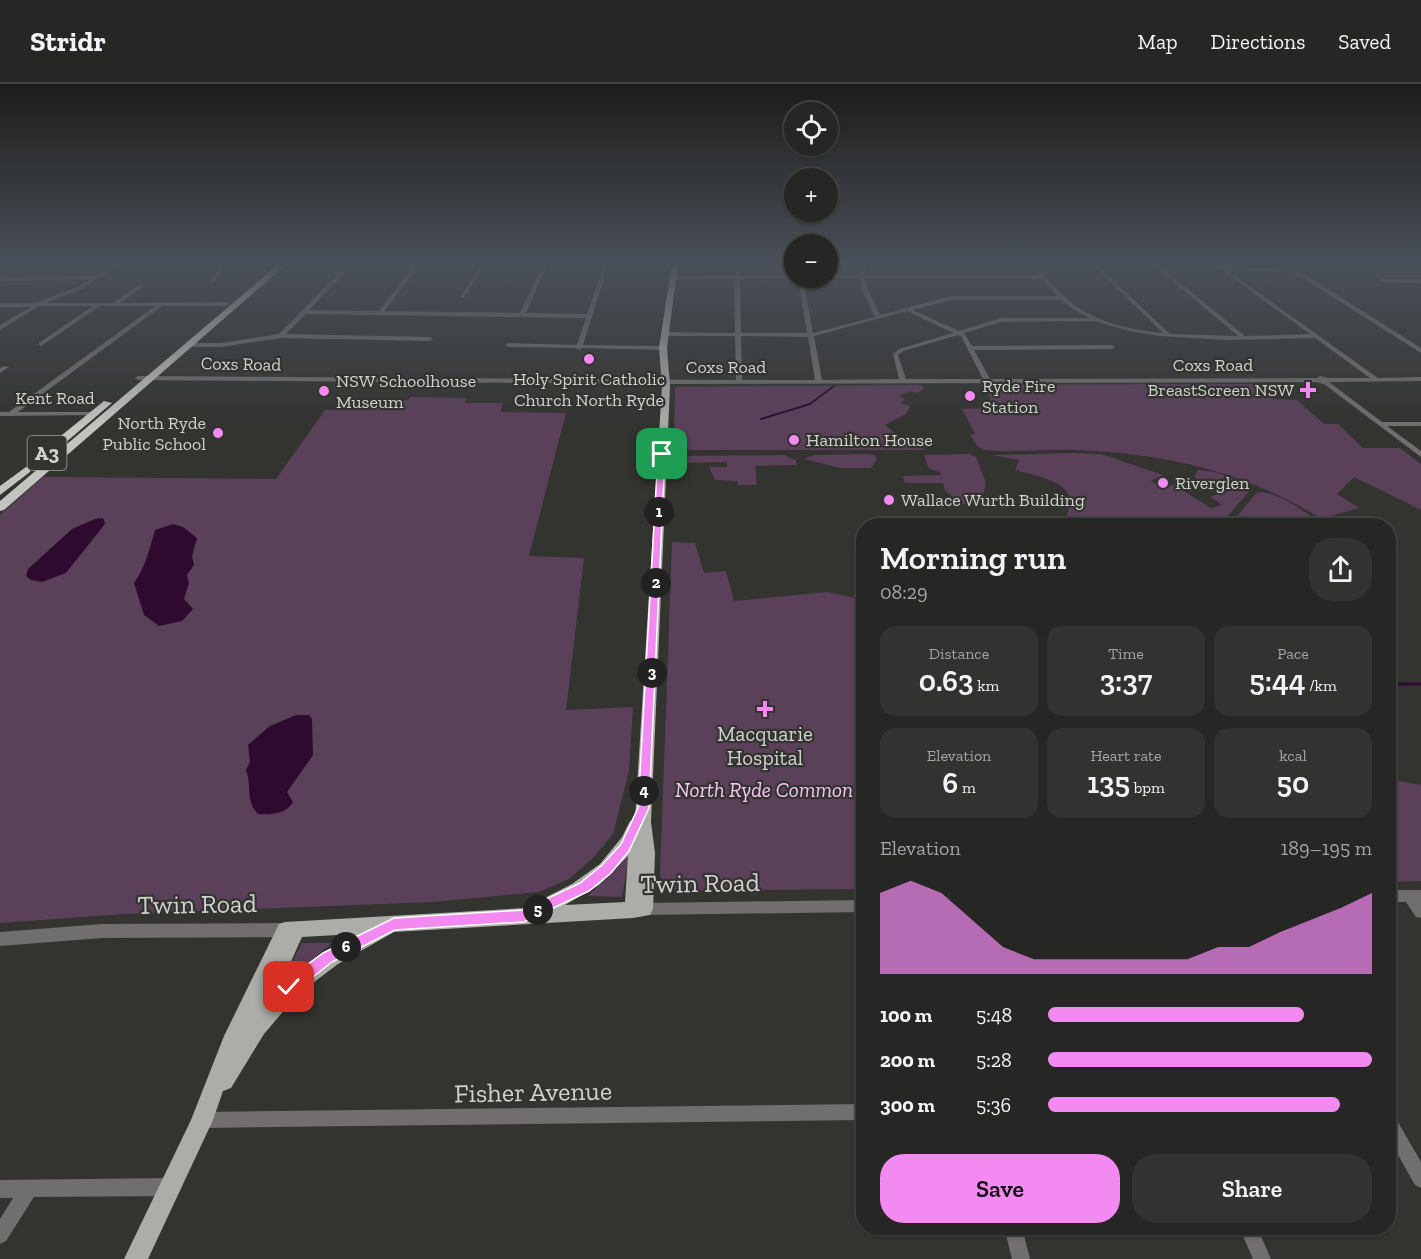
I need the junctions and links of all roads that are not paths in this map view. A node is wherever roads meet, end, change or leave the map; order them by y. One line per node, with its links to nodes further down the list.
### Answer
1 (17, 318): 19 (street)
2 (80, 318): 29 (street)
3 (142, 318): 48 (street)
4 (210, 318): 37 (highway, A3)
5 (220, 318): 30 (highway, A3)
6 (298, 318): 25 (street)
7 (589, 318): 33 (street)
8 (667, 318): 21 (main road)
9 (738, 318): 22 (street)
10 (808, 318): 23 (street)
11 (878, 318): 23 (street)
12 (926, 318): 20 (street)
13 (1093, 318): 18 (street)
14 (1150, 318): 24 (street)
15 (1220, 318): 27 (street)
16 (1291, 318): 26 (street)
17 (1369, 318): 36 (street)
18 (1096, 320): 20 (street); 24 (street)
19 (0, 328)
20 (959, 333): 35 (street); 42 (street)
21 (665, 334): 22 (street); 34 (main road)
22 (739, 335): 23 (street); 44 (street)
23 (812, 335): 45 (street)
24 (1168, 335): 27 (street)
25 (281, 336): 28 (street); 30 (street)
26 (1316, 336): 27 (street); 39 (street)
27 (1243, 337)
28 (430, 339)
29 (41, 344)
30 (188, 345): 38 (highway, A3)
31 (508, 345): 33 (street)
32 (1112, 347): 35 (street)
33 (579, 348): 34 (street)
34 (663, 348): 43 (main road)
35 (972, 348): 41 (street)
36 (1421, 351)
37 (138, 378): 38 (street, Coxs Road); 49 (highway, A3)
38 (152, 378): 43 (street, Coxs Road); 50 (highway, A3)
39 (1376, 379): 40 (street); 46 (street)
40 (1421, 379)
41 (987, 380): 42 (street, Coxs Road); 46 (street, Coxs Road)
42 (903, 381): 45 (street, Coxs Road)
43 (666, 382): 44 (street, Coxs Road); 56 (main road)
44 (739, 382): 45 (street, Coxs Road)
45 (819, 382)
46 (1327, 382): 51 (street)
47 (0, 414): 48 (street, Kent Road)
48 (11, 414): 49 (street, Kent Road)
49 (94, 414): 50 (highway, Kent Road); 54 (highway, A3)
50 (110, 414): 55 (highway, A3)
51 (1380, 424): 52 (street); 53 (street)
52 (1421, 424)
53 (1421, 455)
54 (0, 492)
55 (0, 507)
56 (643, 815): 60 (main road); 62 (main road)
57 (1396, 896): 58 (street)
58 (1415, 896): 61 (street)
59 (856, 906): 60 (street, Twin Road)
60 (638, 910): 62 (main road, Twin Road)
61 (1421, 912)
62 (524, 916): 63 (main road, Twin Road)
63 (394, 924): 64 (main road, Twin Road); 66 (main road, Twin Road)
64 (291, 930): 65 (street, Twin Road); 66 (main road); 68 (main road)
65 (0, 939)
66 (245, 1043): 68 (main road)
67 (856, 1112): 68 (street, Fisher Avenue)
68 (202, 1120): 71 (main road)
69 (1396, 1135): 70 (street)
70 (1421, 1179)
71 (170, 1187): 73 (street); 77 (main road)
72 (0, 1189): 73 (street)
73 (29, 1189): 74 (street)
74 (0, 1235)
75 (1015, 1235): 78 (street)
76 (1252, 1235): 79 (street)
77 (136, 1259)
78 (1021, 1259)
79 (1262, 1259)

